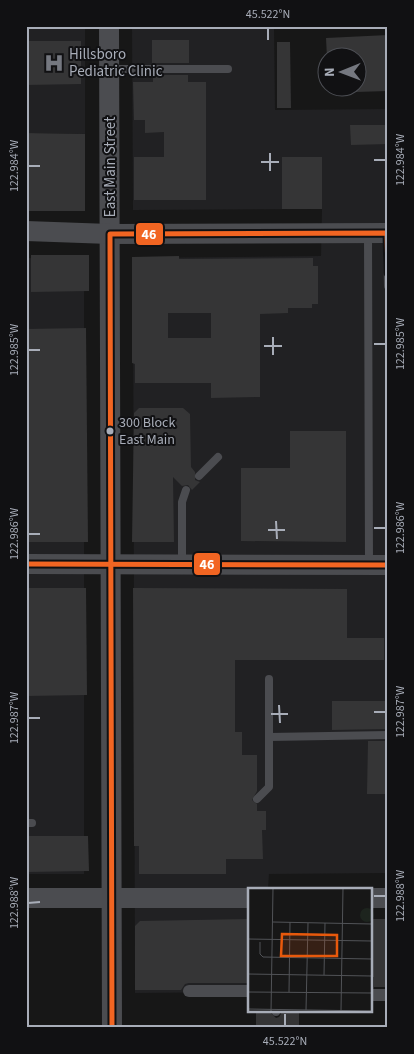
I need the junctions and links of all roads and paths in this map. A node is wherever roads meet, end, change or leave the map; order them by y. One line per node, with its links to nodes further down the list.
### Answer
1 (109, 26): 2 (street, East Main Street)
2 (110, 69): 3 (lane); 6 (street, East Main Street)
3 (228, 69)
4 (26, 231): 6 (street)
5 (381, 233): 6 (street); 7 (lane); 12 (lane)
6 (110, 234): 13 (street, East Main Street)
7 (388, 286)
8 (218, 458): 9 (lane)
9 (200, 476)
10 (186, 490): 14 (lane)
11 (26, 564): 13 (street)
12 (379, 565): 14 (street)
13 (111, 566): 14 (street); 20 (street, East Main Street)
14 (182, 566)
15 (269, 679): 17 (lane)
16 (388, 735): 17 (lane)
17 (269, 736): 18 (lane)
18 (257, 799)
19 (26, 898): 20 (street)
20 (112, 898): 21 (street); 28 (street, East Main Street)
21 (248, 898)
22 (372, 898): 23 (street)
23 (388, 898)
24 (189, 991): 25 (street)
25 (248, 991)
26 (372, 995): 27 (street)
27 (388, 995)
28 (112, 1028)

